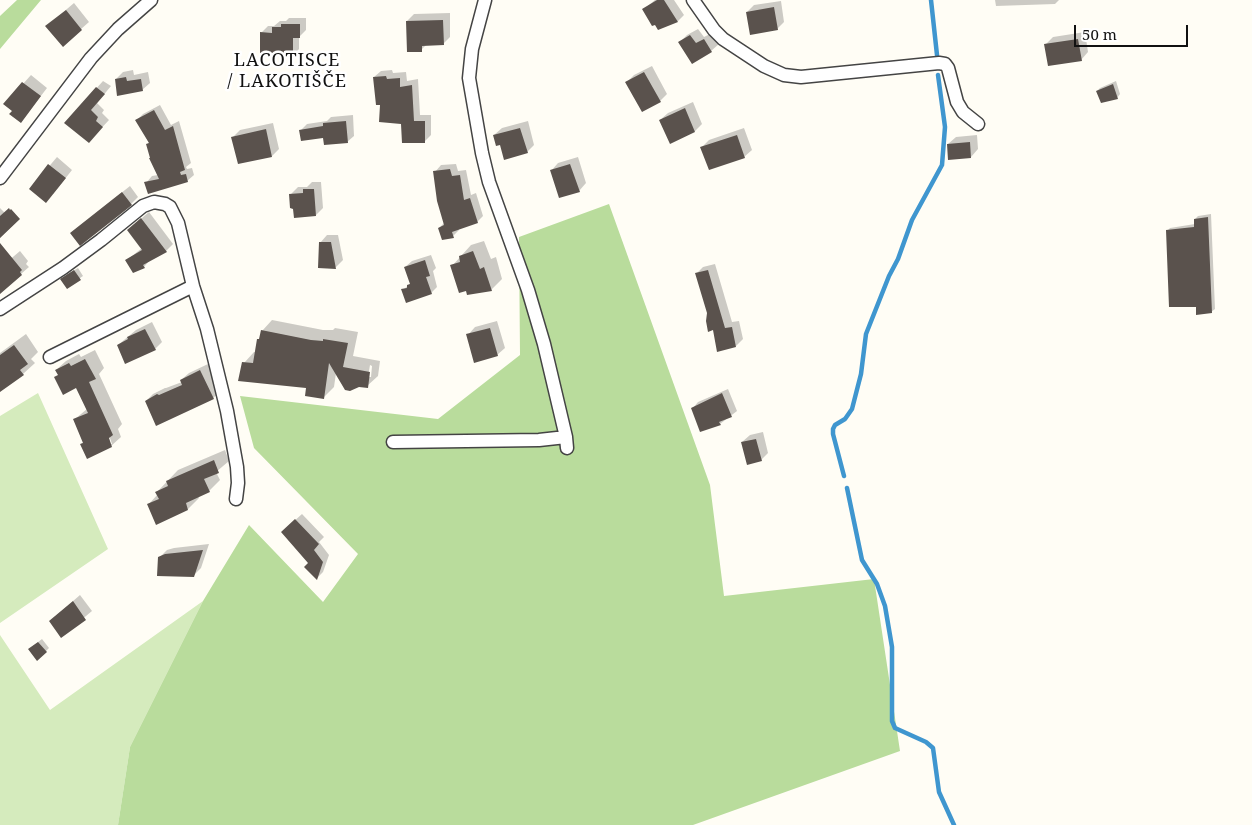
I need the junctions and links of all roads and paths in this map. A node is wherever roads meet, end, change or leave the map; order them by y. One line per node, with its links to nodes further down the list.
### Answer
1 (151, 0): 5 (street)
2 (485, 0): 9 (street)
3 (693, 0): 4 (street)
4 (978, 124)
5 (0, 178)
6 (193, 286): 7 (street); 8 (street); 10 (street)
7 (0, 309)
8 (50, 357)
9 (393, 442)
10 (236, 499)

